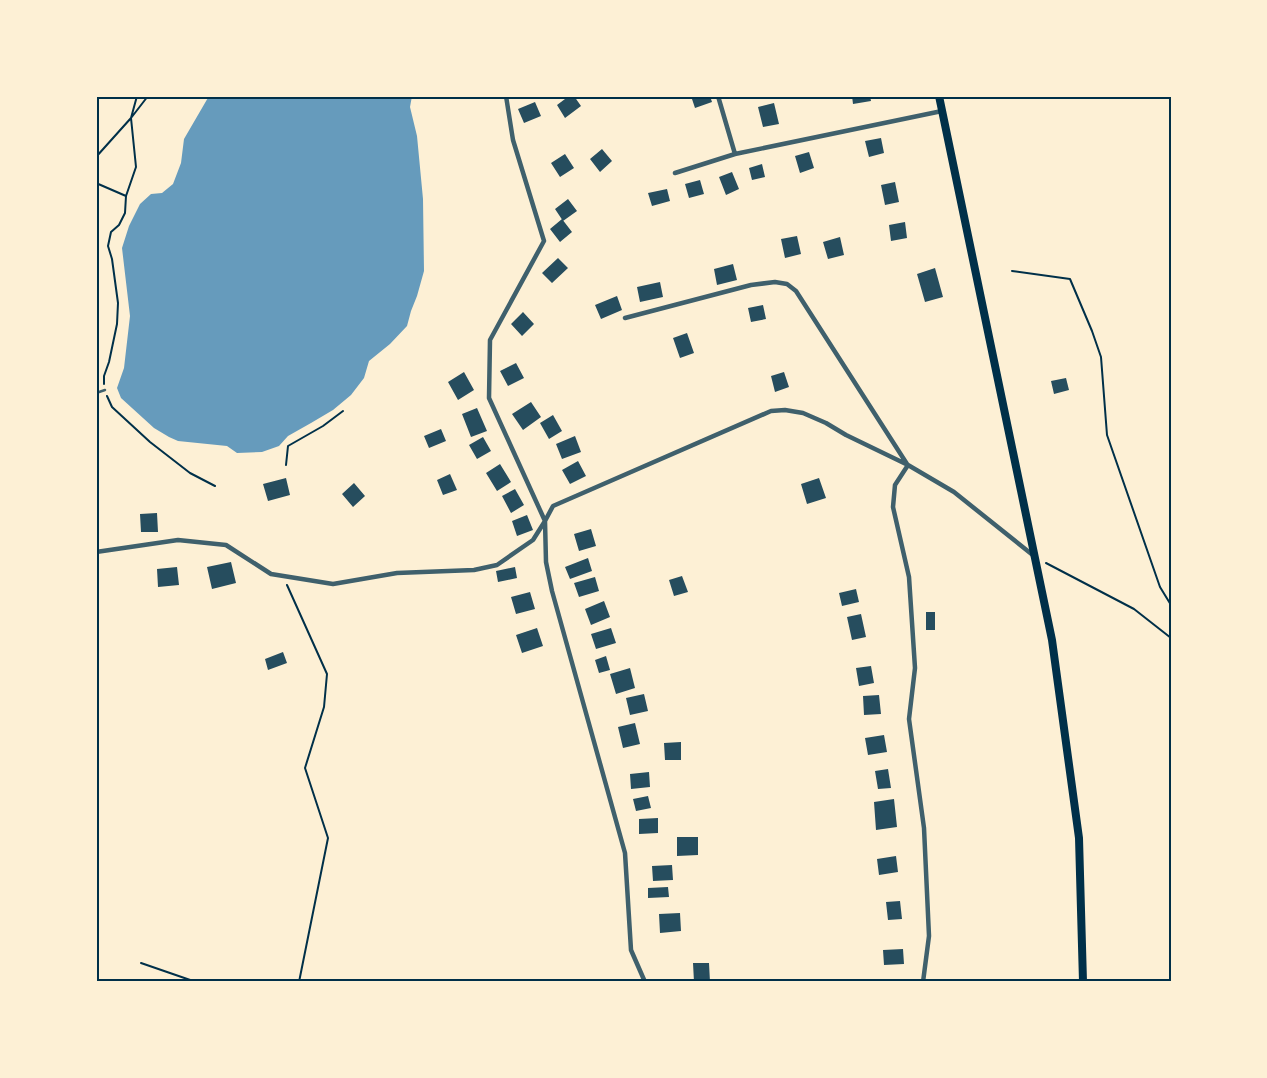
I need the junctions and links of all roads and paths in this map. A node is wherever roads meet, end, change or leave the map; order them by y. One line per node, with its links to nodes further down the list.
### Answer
1 (137, 96): 7 (path)
2 (148, 96): 7 (path)
3 (506, 96): 21 (street)
4 (718, 96): 8 (street)
5 (939, 96): 6 (main road)
6 (942, 111): 8 (street); 23 (main road)
7 (132, 118): 9 (path); 12 (path)
8 (735, 154): 10 (street)
9 (96, 157)
10 (675, 172)
11 (96, 183): 12 (path)
12 (126, 196): 15 (path)
13 (1012, 271): 25 (path)
14 (625, 318): 19 (street)
15 (105, 390): 16 (lane); 20 (path)
16 (96, 393)
17 (343, 411): 18 (path)
18 (286, 465)
19 (908, 465): 21 (street); 23 (street); 31 (street)
20 (215, 486)
21 (545, 521): 24 (street); 30 (street)
22 (96, 552): 24 (street)
23 (1035, 557): 26 (path); 32 (main road)
24 (283, 576): 29 (path)
25 (1171, 605)
26 (1171, 638)
27 (141, 963): 28 (path)
28 (196, 982)
29 (299, 982)
30 (645, 982)
31 (923, 982)
32 (1083, 982)

